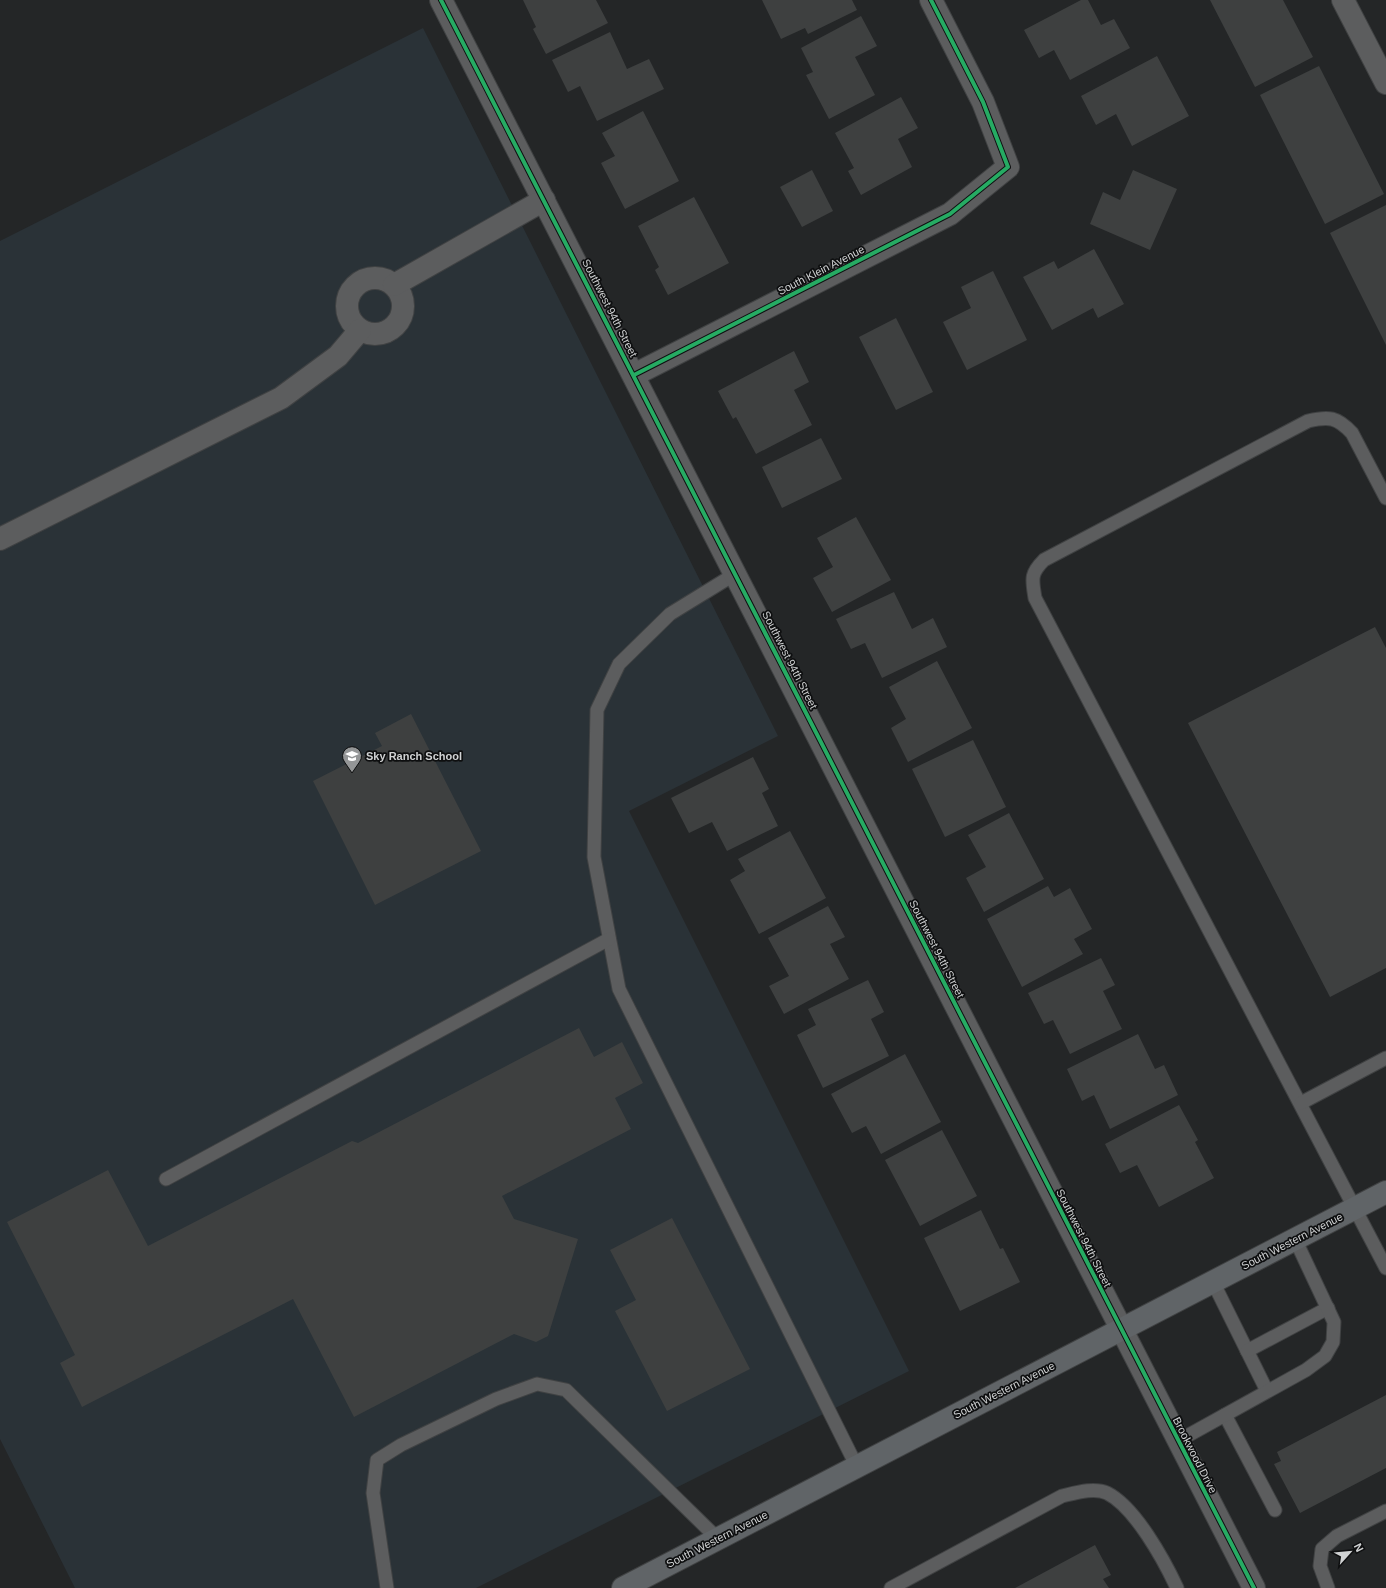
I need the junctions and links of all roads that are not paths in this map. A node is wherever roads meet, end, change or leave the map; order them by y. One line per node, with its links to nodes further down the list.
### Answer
1 (441, 0): 5 (street, Southwest 94th Street)
2 (931, 0): 8 (street, South Klein Avenue)
3 (1343, 0): 4 (street)
4 (1386, 83)
5 (544, 200): 6 (street); 8 (street, Southwest 94th Street)
6 (394, 285): 7 (street); 7 (street)
7 (360, 330): 10 (street)
8 (634, 375): 11 (street, Southwest 94th Street)
9 (1386, 498): 14 (lane)
10 (0, 539)
11 (736, 574): 12 (lane); 22 (street, Southwest 94th Street)
12 (609, 939): 15 (lane); 27 (lane)
13 (1386, 1058): 14 (lane)
14 (1301, 1103): 17 (lane)
15 (166, 1179)
16 (1386, 1192): 17 (main road, South Western Avenue)
17 (1356, 1208): 18 (main road, South Western Avenue); 19 (lane)
18 (1295, 1239): 20 (main road, South Western Avenue); 21 (lane)
19 (1386, 1268)
20 (1213, 1282): 22 (main road, South Western Avenue); 23 (lane)
21 (1328, 1308): 23 (lane); 24 (lane)
22 (1121, 1330): 26 (street, Brookwood Drive); 27 (main road, South Western Avenue)
23 (1247, 1351): 24 (lane)
24 (1267, 1392): 25 (lane)
25 (1225, 1415): 26 (lane); 28 (lane)
26 (1178, 1441): 35 (street, Brookwood Drive)
27 (857, 1467): 30 (main road, South Western Avenue)
28 (1275, 1510)
29 (1386, 1511): 36 (lane)
30 (718, 1539): 31 (lane); 32 (main road, South Western Avenue)
31 (387, 1588)
32 (623, 1588)
33 (891, 1588): 34 (lane)
34 (1177, 1588)
35 (1254, 1588)
36 (1328, 1588)

